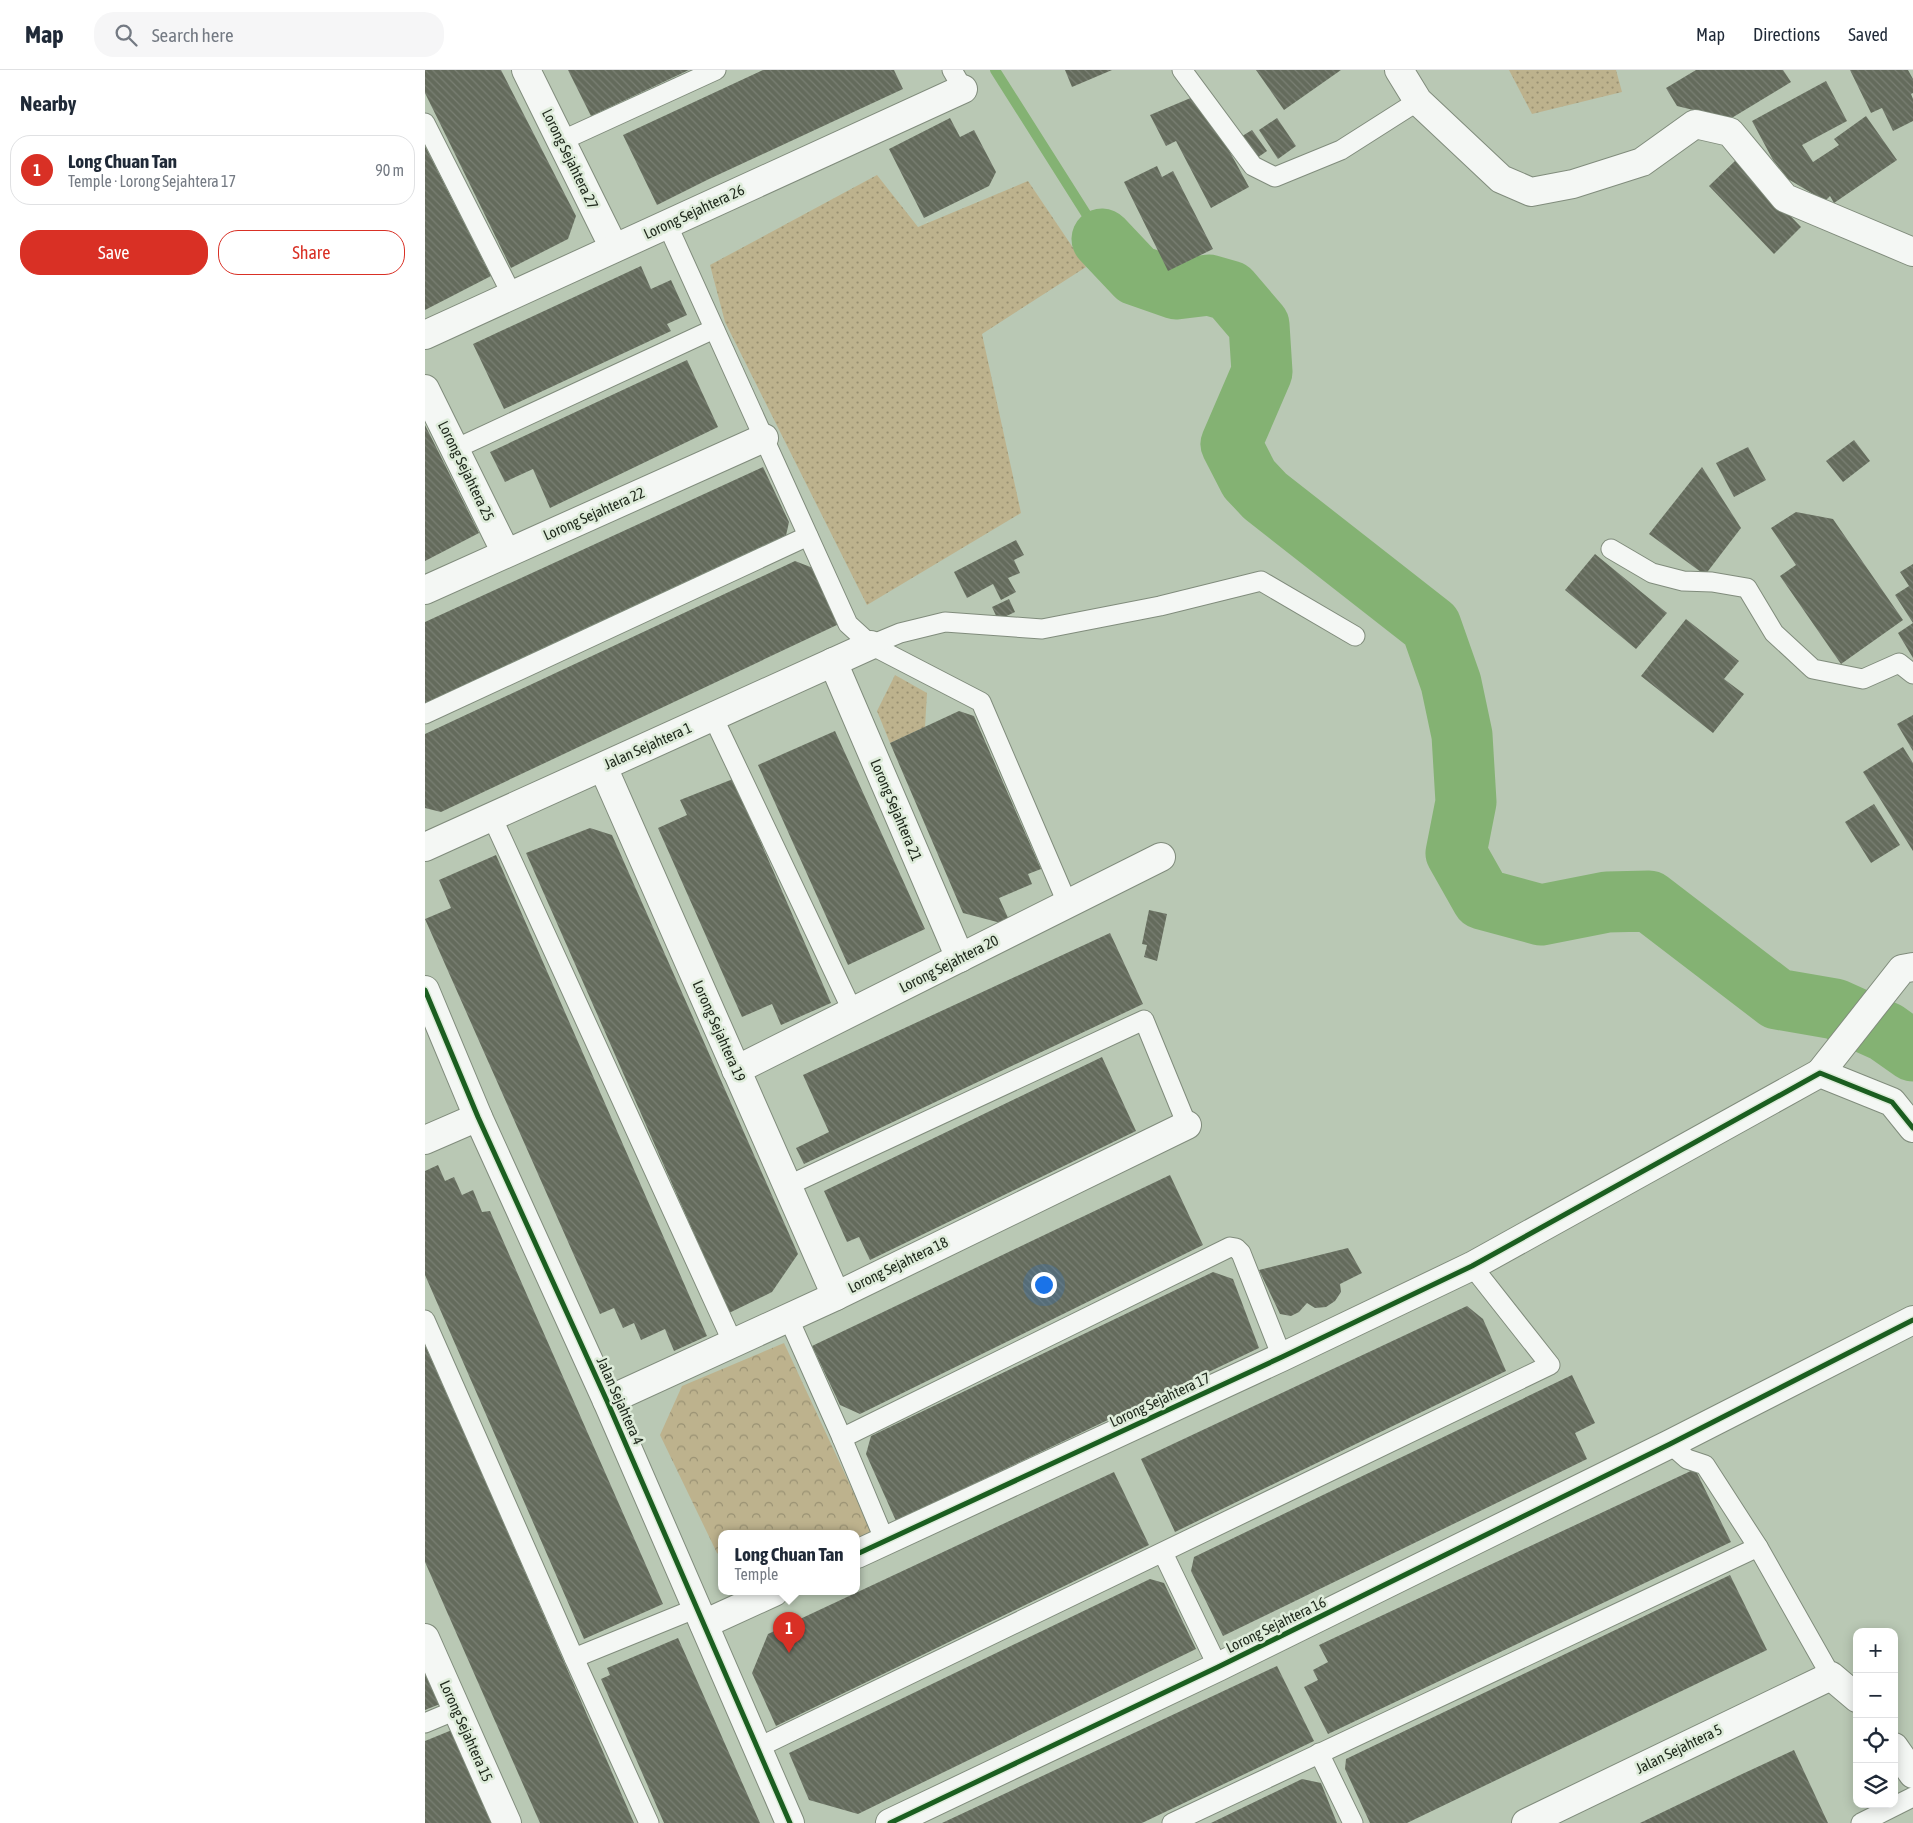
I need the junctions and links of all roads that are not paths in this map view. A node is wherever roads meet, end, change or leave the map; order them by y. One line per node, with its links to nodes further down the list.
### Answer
1 (526, 70): 8 (street, Lorong Sejahtera 27)
2 (715, 70): 8 (lane)
3 (1182, 70): 6 (lane)
4 (1399, 70): 6 (street)
5 (957, 79): 9 (street, Lorong Sejahtera 26)
6 (1418, 101): 11 (street)
7 (425, 123): 12 (lane)
8 (561, 141): 10 (street, Lorong Sejahtera 27)
9 (667, 224): 10 (street, Lorong Sejahtera 26); 13 (lane)
10 (614, 248): 12 (street, Lorong Sejahtera 26)
11 (1913, 252)
12 (511, 295): 14 (street, Lorong Sejahtera 26)
13 (714, 329): 16 (lane); 17 (lane)
14 (425, 335)
15 (425, 389): 17 (street, Lorong Sejahtera 25)
16 (764, 438): 18 (lane); 20 (street, Lorong Sejahtera 22)
17 (455, 449): 20 (street, Lorong Sejahtera 25)
18 (808, 536): 23 (lane); 26 (lane)
19 (1611, 549): 25 (lane)
20 (507, 553): 21 (street, Lorong Sejahtera 22)
21 (425, 590)
22 (1355, 636): 23 (lane)
23 (871, 645): 24 (street, Jalan Sejahtera 1); 32 (lane)
24 (833, 662): 27 (street, Jalan Sejahtera 1); 33 (street, Lorong Sejahtera 21)
25 (1913, 674)
26 (425, 714)
27 (713, 717): 28 (street, Jalan Sejahtera 1); 36 (lane)
28 (603, 767): 29 (street, Jalan Sejahtera 1); 37 (street, Lorong Sejahtera 19)
29 (492, 817): 30 (street, Jalan Sejahtera 1); 49 (lane)
30 (425, 848)
31 (1161, 858): 32 (street, Lorong Sejahtera 20)
32 (1068, 904): 33 (street, Lorong Sejahtera 20)
33 (960, 958): 36 (street, Lorong Sejahtera 20)
34 (1907, 968): 38 (street)
35 (426, 999): 39 (street, Jalan Sejahtera 4)
36 (853, 1012): 37 (street, Lorong Sejahtera 20)
37 (737, 1070): 43 (street, Lorong Sejahtera 19)
38 (1821, 1072): 41 (street); 44 (street, Lorong Sejahtera 17)
39 (478, 1117): 42 (street); 51 (street, Jalan Sejahtera 4)
40 (1187, 1124): 43 (lane); 45 (street, Lorong Sejahtera 18)
41 (1913, 1128)
42 (425, 1140)
43 (787, 1186): 45 (street, Lorong Sejahtera 19)
44 (1472, 1266): 50 (street, Lorong Sejahtera 17); 57 (lane)
45 (836, 1296): 46 (street, Lorong Sejahtera 18)
46 (788, 1317): 49 (street, Lorong Sejahtera 18); 52 (lane)
47 (425, 1320): 61 (lane)
48 (1913, 1320): 53 (street, Lorong Sejahtera 16)
49 (733, 1343): 51 (street, Lorong Sejahtera 18)
50 (1282, 1357): 52 (lane); 54 (street, Lorong Sejahtera 17)
51 (607, 1401): 59 (street, Jalan Sejahtera 4)
52 (842, 1438): 54 (lane)
53 (1670, 1444): 55 (lane); 62 (street, Lorong Sejahtera 16)
54 (885, 1541): 56 (street, Lorong Sejahtera 17)
55 (1758, 1547): 63 (lane); 68 (lane)
56 (860, 1553)
57 (1163, 1553): 62 (lane); 67 (lane)
58 (765, 1595): 59 (street)
59 (701, 1616): 61 (lane); 67 (street, Jalan Sejahtera 4)
60 (425, 1638): 65 (street, Lorong Sejahtera 15)
61 (574, 1658): 73 (lane)
62 (1218, 1667): 75 (street, Lorong Sejahtera 16)
63 (1831, 1676): 64 (street); 78 (street, Jalan Sejahtera 5)
64 (1853, 1695)
65 (456, 1710): 66 (lane); 72 (street, Lorong Sejahtera 15)
66 (425, 1723)
67 (757, 1748): 74 (street, Jalan Sejahtera 4)
68 (1319, 1753): 76 (lane); 77 (lane)
69 (1898, 1753): 70 (street)
70 (1913, 1774)
71 (1913, 1798): 79 (lane)
72 (507, 1823)
73 (649, 1823)
74 (790, 1823)
75 (890, 1823)
76 (1172, 1823)
77 (1353, 1823)
78 (1526, 1823)
79 (1861, 1823)

